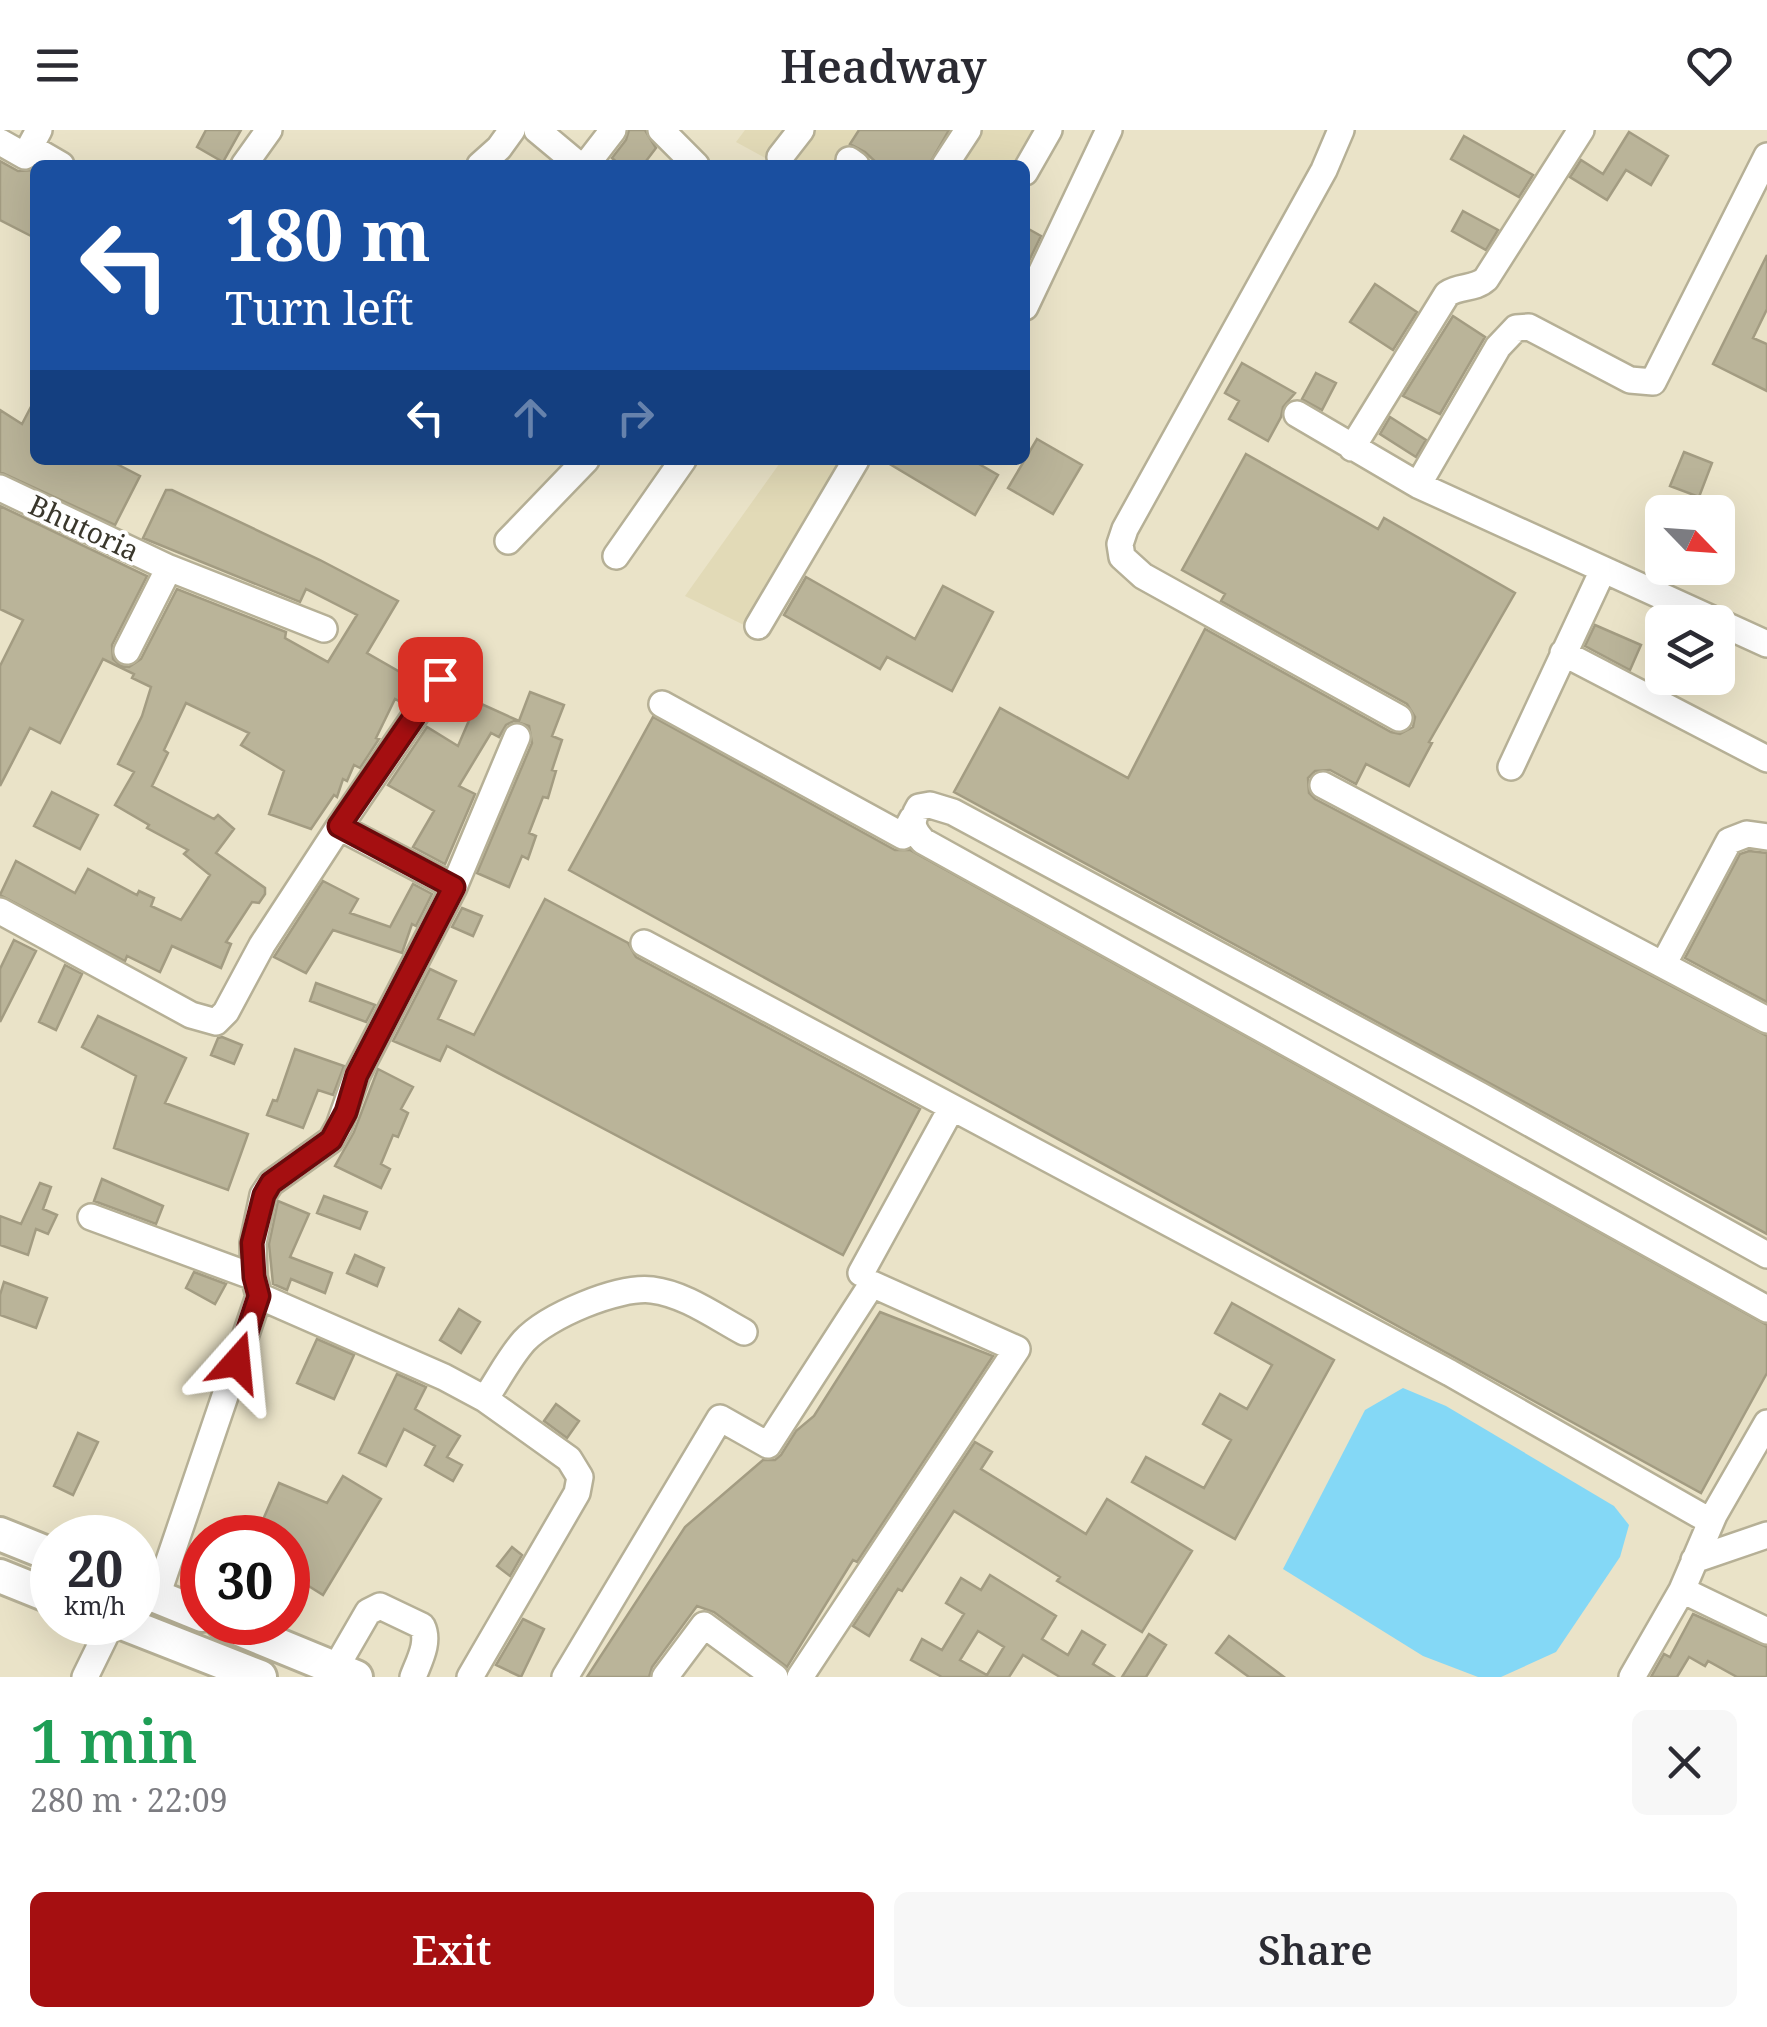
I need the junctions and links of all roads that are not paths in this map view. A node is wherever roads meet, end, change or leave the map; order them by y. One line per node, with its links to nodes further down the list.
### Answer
1 (269, 130): 17 (street)
2 (512, 130): 18 (street)
3 (536, 130): 19 (street)
4 (613, 130): 20 (street)
5 (661, 130): 21 (street)
6 (800, 130): 15 (street)
7 (968, 130): 22 (street)
8 (1049, 130): 23 (street)
9 (1109, 130): 24 (street)
10 (1341, 130): 43 (street)
11 (1582, 130): 26 (street)
12 (34, 138): 13 (street); 16 (street)
13 (0, 142)
14 (1767, 156): 30 (street)
15 (780, 158)
16 (55, 160)
17 (248, 160)
18 (486, 160)
19 (576, 160)
20 (587, 160)
21 (691, 160)
22 (948, 160)
23 (1030, 163)
24 (1030, 296)
25 (1296, 414): 26 (street)
26 (1352, 448): 30 (street)
27 (581, 465): 32 (street)
28 (680, 465): 33 (street)
29 (853, 465): 36 (street)
30 (1418, 486): 35 (street)
31 (0, 488): 34 (street, Bhutoria)
32 (508, 541)
33 (616, 556)
34 (169, 568): 37 (street, Bhutoria); 39 (street, Bhutoria)
35 (1603, 570): 38 (street); 40 (street)
36 (758, 626)
37 (324, 629)
38 (1767, 644)
39 (127, 651)
40 (1563, 653): 45 (street); 46 (street)
41 (440, 679): 49 (street)
42 (662, 704): 48 (street)
43 (1399, 718)
44 (517, 738): 51 (street)
45 (1767, 759)
46 (1511, 767)
47 (1323, 785): 54 (street)
48 (912, 819): 58 (street); 61 (street)
49 (339, 826): 51 (street); 52 (street)
50 (1767, 838): 54 (street)
51 (454, 887): 60 (street)
52 (0, 911)
53 (644, 944): 56 (street)
54 (1663, 965): 55 (street)
55 (1767, 1020)
56 (951, 1108): 59 (street); 65 (street)
57 (92, 1217): 60 (street)
58 (1767, 1255)
59 (860, 1273)
60 (256, 1287): 63 (street); 69 (street)
61 (1767, 1310)
62 (744, 1332): 63 (street)
63 (485, 1399): 82 (street)
64 (1767, 1423): 65 (street)
65 (1714, 1515): 70 (street)
66 (0, 1534): 68 (main road)
67 (1767, 1535): 70 (street)
68 (30, 1546)
69 (160, 1556)
70 (1694, 1560): 73 (street)
71 (0, 1576): 72 (main road)
72 (30, 1588)
73 (1682, 1590): 74 (street); 87 (street)
74 (1767, 1632)
75 (160, 1639): 80 (main road)
76 (103, 1645): 79 (street)
77 (278, 1645): 78 (main road)
78 (346, 1673): 81 (street)
79 (85, 1677)
80 (260, 1677)
81 (414, 1677)
82 (470, 1677)
83 (565, 1677): 86 (street)
84 (665, 1677): 85 (street)
85 (775, 1677)
86 (800, 1677)
87 (1632, 1677)

